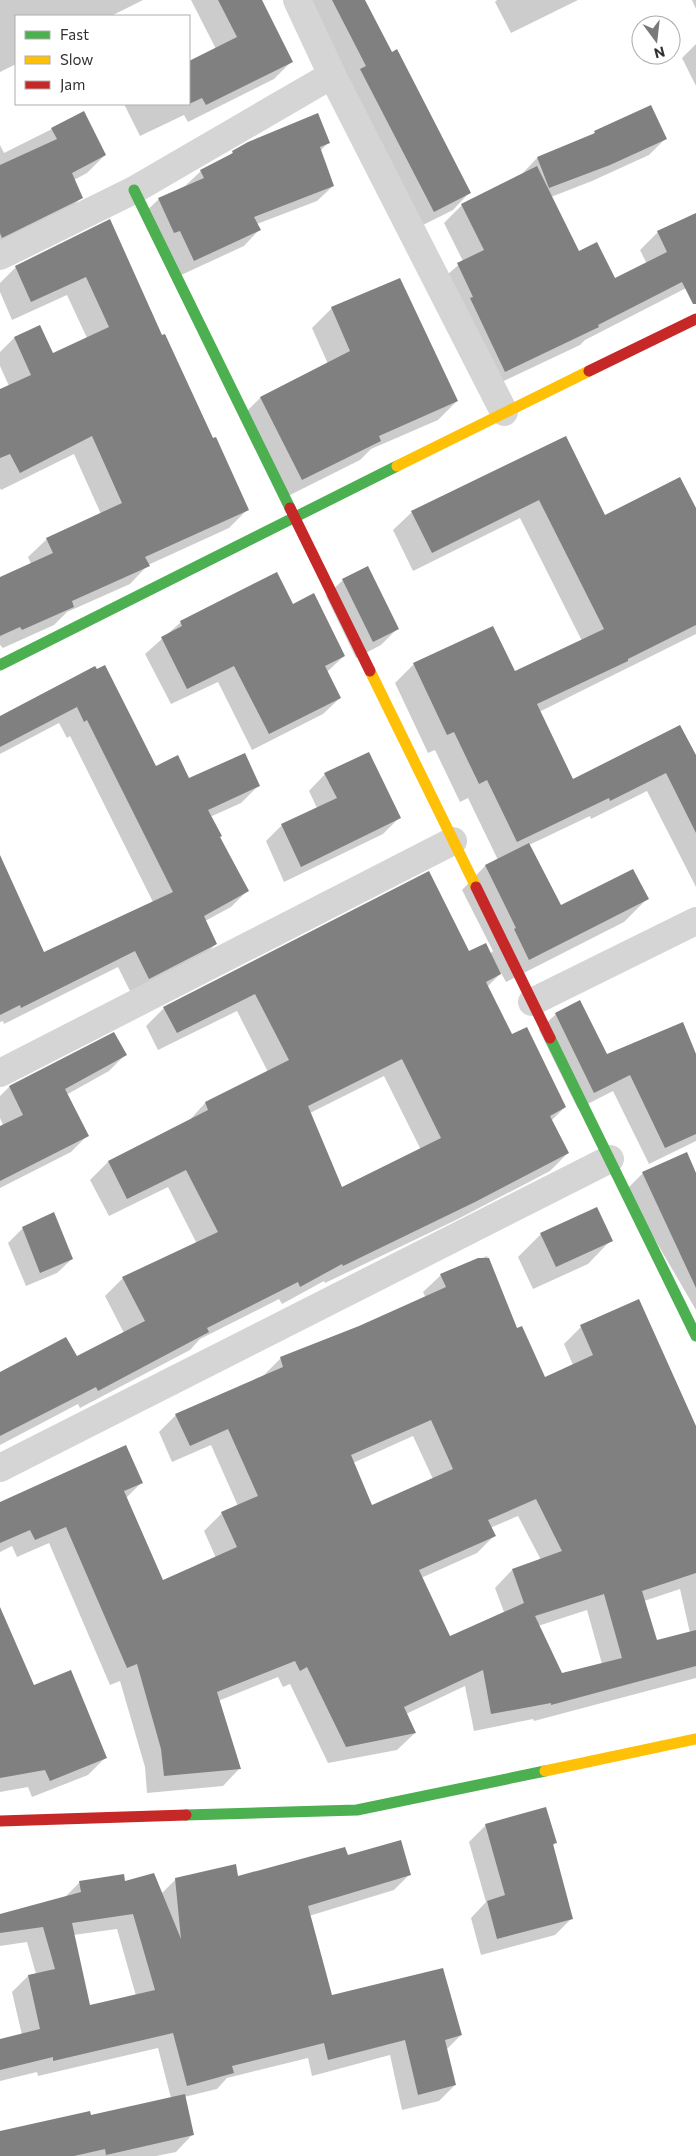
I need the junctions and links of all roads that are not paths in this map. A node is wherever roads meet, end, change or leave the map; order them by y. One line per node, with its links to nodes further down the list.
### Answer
1 (297, 0): 2 (street)
2 (332, 75): 3 (street); 6 (street)
3 (134, 190): 4 (street); 7 (street)
4 (0, 256)
5 (696, 319): 6 (street)
6 (504, 412): 7 (street)
7 (294, 517): 8 (street); 9 (street)
8 (0, 665)
9 (454, 841): 11 (street); 12 (street)
10 (696, 921): 11 (street)
11 (532, 1002): 13 (street)
12 (0, 1073)
13 (610, 1159): 14 (street); 15 (street)
14 (696, 1336)
15 (0, 1468)
16 (696, 1739): 17 (street)
17 (0, 1821)

